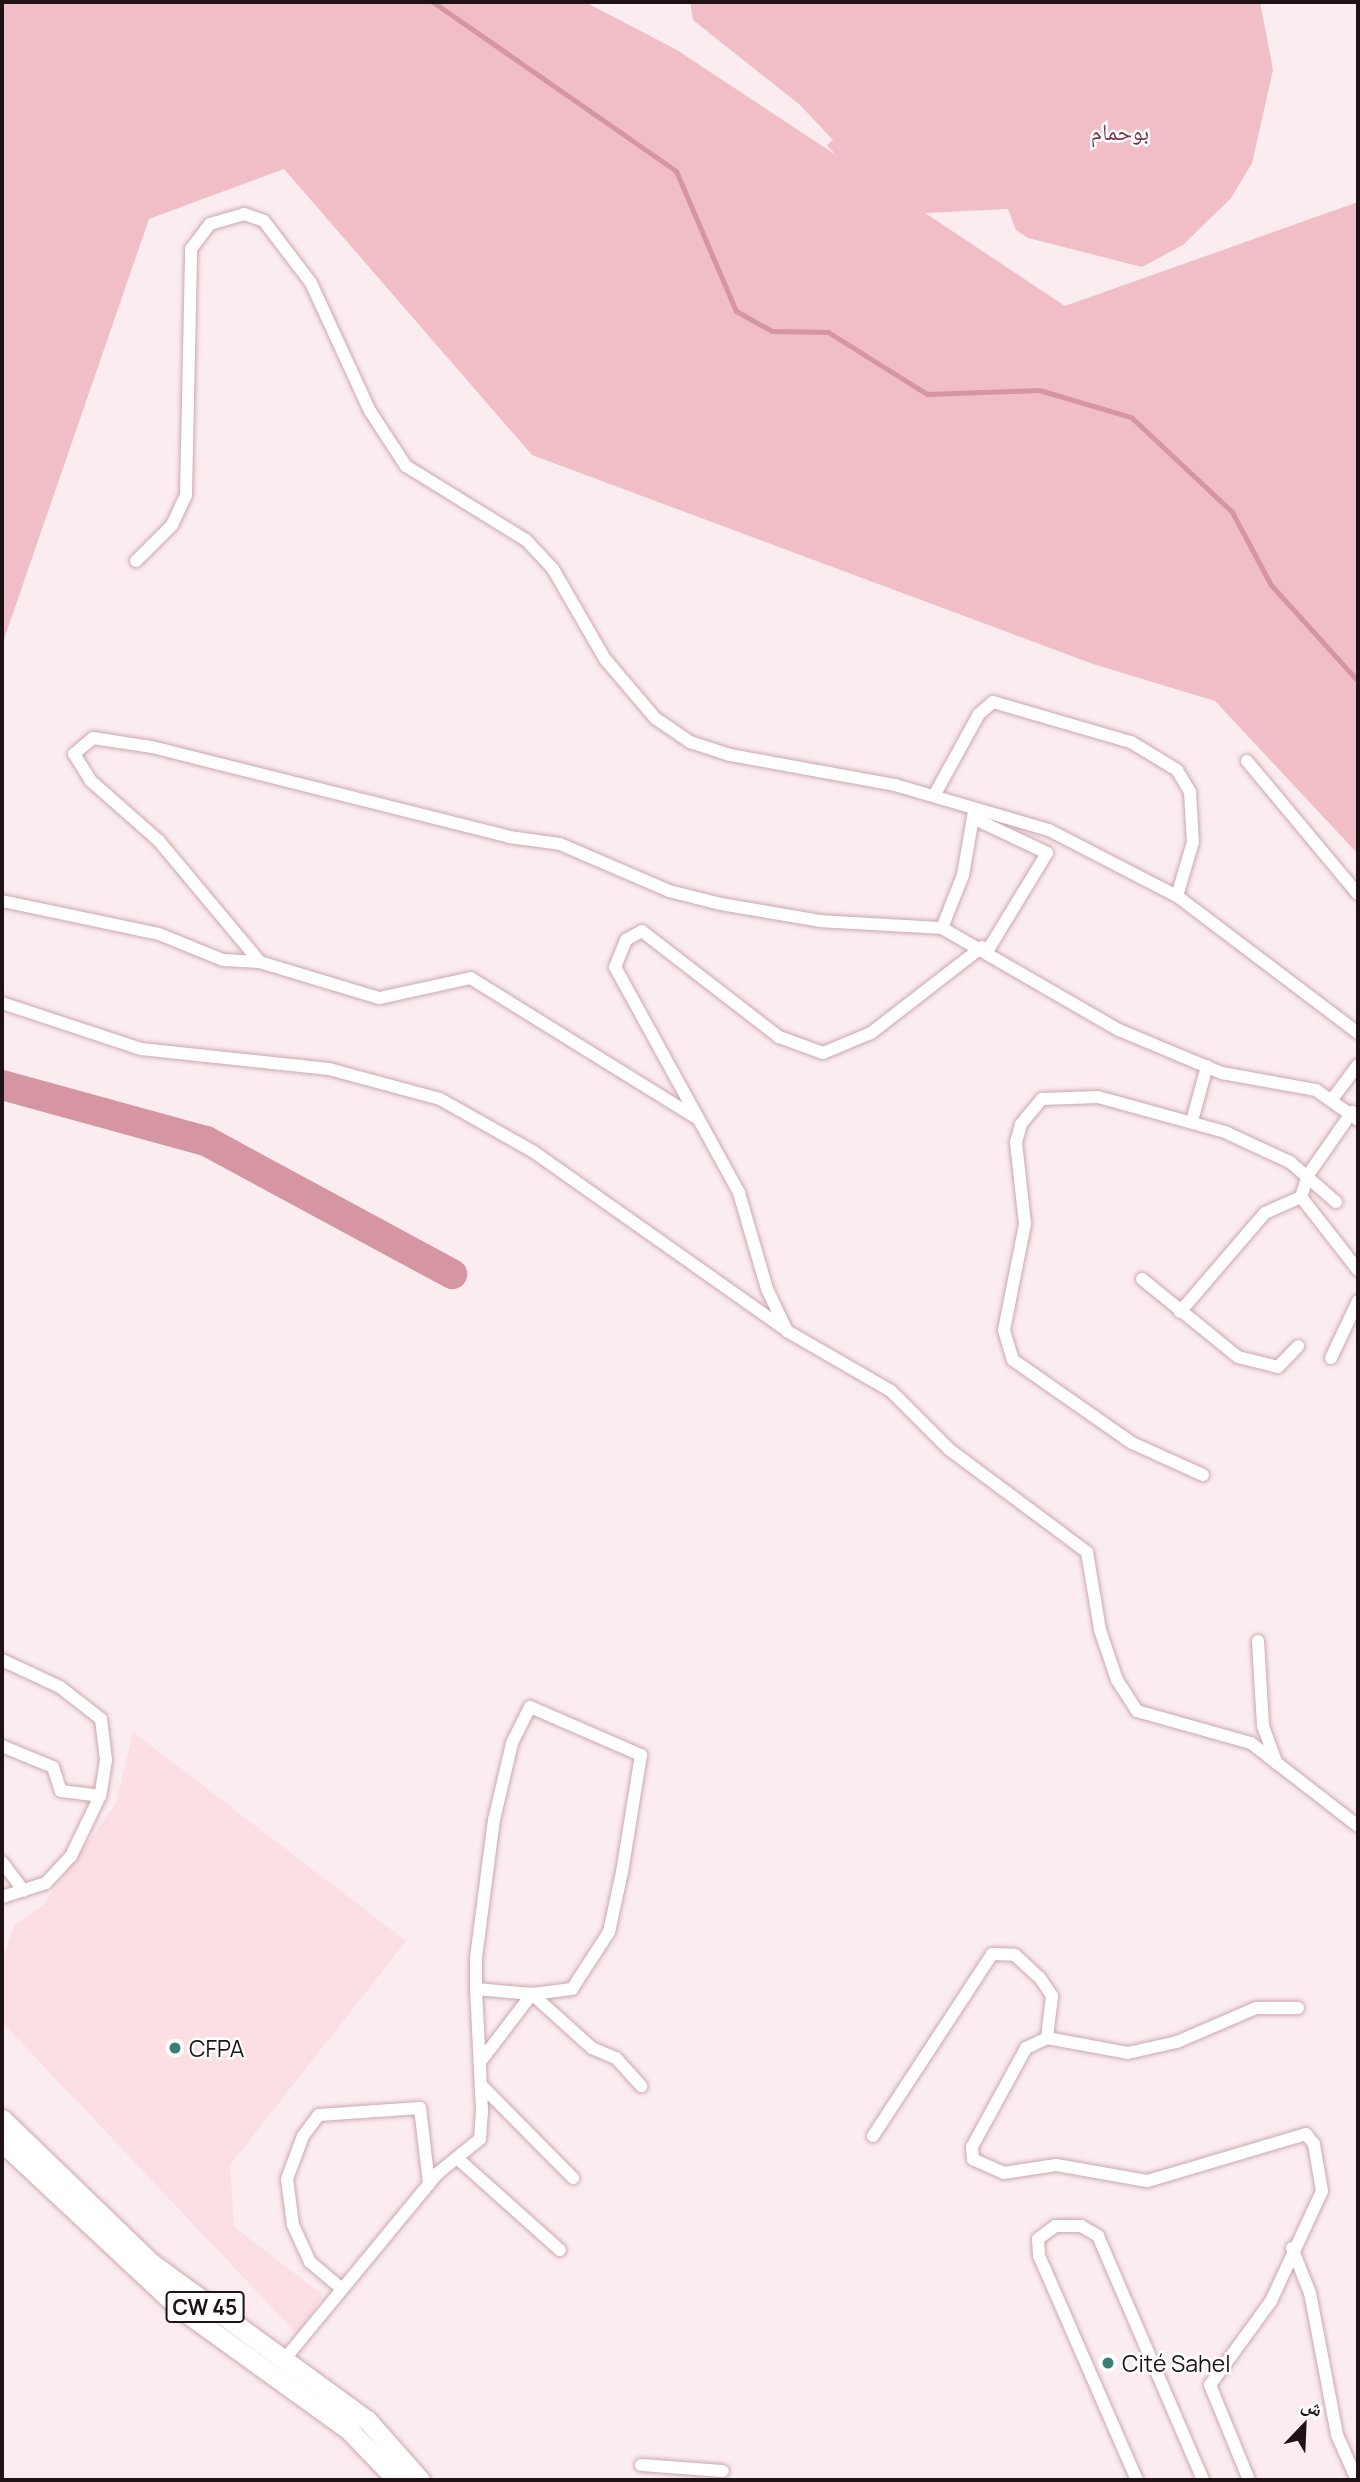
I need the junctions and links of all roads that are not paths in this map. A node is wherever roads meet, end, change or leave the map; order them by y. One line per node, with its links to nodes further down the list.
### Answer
1 (136, 561): 3 (street)
2 (1247, 761): 8 (street)
3 (935, 794): 4 (street); 9 (street)
4 (975, 804): 5 (street); 6 (street)
5 (973, 818): 7 (street); 11 (street)
6 (1059, 836): 7 (street); 9 (street)
7 (1047, 853): 12 (street)
8 (1358, 894)
9 (1177, 896): 15 (street)
10 (2, 901): 13 (street)
11 (942, 928): 12 (street); 13 (street)
12 (985, 949): 17 (street); 20 (street)
13 (260, 962): 20 (street)
14 (2, 1003): 29 (street)
15 (1358, 1033)
16 (1358, 1065): 18 (street)
17 (1207, 1066): 18 (street); 21 (street)
18 (1333, 1098): 19 (street)
19 (1355, 1116): 22 (street)
20 (698, 1119): 29 (street)
21 (1192, 1121): 22 (street); 32 (street)
22 (1308, 1175): 23 (street); 24 (street)
23 (1301, 1197): 25 (street); 28 (street)
24 (1336, 1202)
25 (1358, 1270)
26 (1142, 1279): 28 (street)
27 (1358, 1301): 31 (street)
28 (1180, 1312): 30 (street)
29 (787, 1331): 36 (street)
30 (1298, 1346)
31 (1331, 1358)
32 (1203, 1475)
33 (1258, 1641): 36 (street)
34 (2, 1660): 37 (street)
35 (2, 1746): 37 (street)
36 (1278, 1767): 38 (street)
37 (100, 1796): 40 (street)
38 (1358, 1826)
39 (2, 1862): 40 (street)
40 (24, 1891): 41 (street)
41 (2, 1897)
42 (476, 1989): 43 (street); 43 (street); 46 (street)
43 (532, 1994): 46 (street); 48 (street)
44 (1298, 2008): 45 (street)
45 (1047, 2038): 50 (street); 55 (street)
46 (480, 2062): 47 (street)
47 (481, 2085): 52 (street); 53 (street)
48 (641, 2086)
49 (2, 2119): 58 (main road, CW 45)
50 (873, 2136)
51 (2, 2142): 61 (main road)
52 (457, 2158): 54 (street); 56 (street)
53 (573, 2178)
54 (429, 2184): 57 (street); 57 (street)
55 (1292, 2248): 65 (street); 66 (street)
56 (559, 2250)
57 (342, 2289): 58 (street)
58 (283, 2361): 62 (main road, CW 45)
59 (641, 2465): 60 (street)
60 (723, 2471)
61 (397, 2480)
62 (420, 2480)
63 (1137, 2480): 64 (street)
64 (1203, 2480)
65 (1249, 2480)
66 (1357, 2480)

